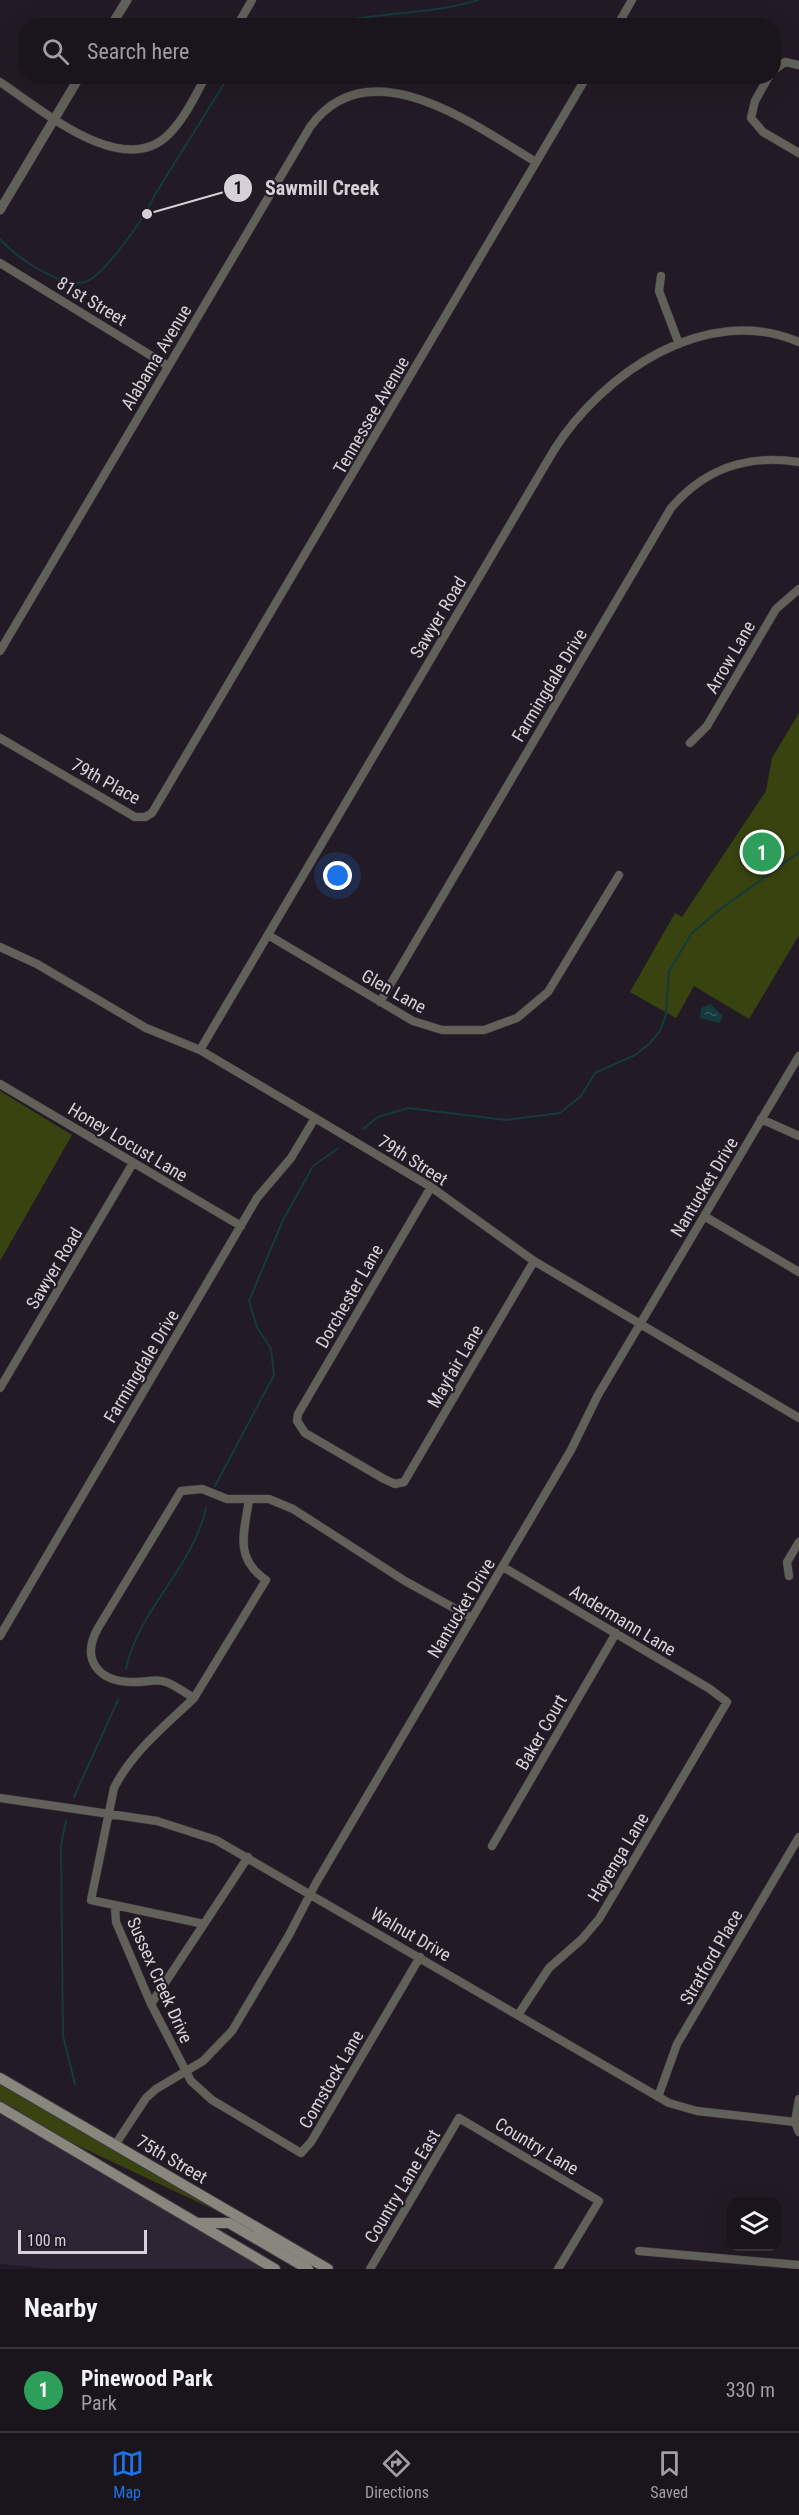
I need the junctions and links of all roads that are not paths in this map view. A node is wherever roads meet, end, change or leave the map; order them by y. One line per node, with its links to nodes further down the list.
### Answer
1 (127, 0): 4 (street)
2 (252, 0): 5 (street)
3 (632, 0): 6 (street)
4 (116, 18)
5 (242, 18)
6 (622, 18)
7 (781, 65): 8 (street)
8 (799, 65)
9 (0, 82): 14 (street)
10 (75, 84): 14 (street)
11 (201, 84): 14 (street)
12 (582, 84): 16 (street, Tennessee Avenue)
13 (764, 84): 15 (street)
14 (54, 119): 17 (street)
15 (799, 153)
16 (536, 162): 22 (street, Alabama Avenue); 28 (street, Tennessee Avenue)
17 (0, 210)
18 (0, 263): 22 (street, 81st Street)
19 (661, 276): 21 (street)
20 (799, 342): 21 (street, Sawyer Road)
21 (679, 344): 30 (street, Sawyer Road)
22 (168, 366): 25 (street, Alabama Avenue)
23 (799, 462): 32 (street, Farmingdale Drive)
24 (799, 589): 27 (street, Arrow Lane)
25 (0, 651)
26 (0, 738): 28 (street, 79th Place)
27 (690, 743)
28 (181, 768)
29 (620, 875): 32 (street, Glen Lane)
30 (268, 935): 32 (street, Glen Lane); 33 (street, Sawyer Road)
31 (0, 946): 33 (street, 79th Street)
32 (380, 1002)
33 (200, 1050): 36 (street, 79th Street)
34 (799, 1056): 37 (street, Nantucket Drive)
35 (0, 1084): 39 (street, Honey Locust Lane)
36 (315, 1118): 40 (street, 79th Street); 42 (street, Farmingdale Drive)
37 (761, 1119): 38 (street); 41 (street, Nantucket Drive)
38 (799, 1136)
39 (133, 1163): 42 (street, Honey Locust Lane); 46 (street, Sawyer Road)
40 (430, 1187): 43 (street, 79th Street); 48 (street, Dorchester Lane)
41 (704, 1216): 44 (street); 45 (street, Nantucket Drive)
42 (241, 1226): 55 (street, Farmingdale Drive)
43 (534, 1261): 45 (street, 79th Street); 48 (street, Mayfair Lane)
44 (799, 1272)
45 (640, 1324): 47 (street, 79th Street); 51 (street, Nantucket Drive)
46 (0, 1388)
47 (799, 1418)
48 (401, 1485)
49 (249, 1500): 53 (street); 56 (street, Sussex Creek Drive); 56 (street)
50 (799, 1542): 52 (street)
51 (502, 1567): 53 (street, Nantucket Drive); 54 (street, Andermann Lane)
52 (789, 1576)
53 (472, 1618): 63 (street, Nantucket Drive)
54 (616, 1634): 57 (street, Andermann Lane); 61 (street, Baker Court)
55 (0, 1636)
56 (194, 1698): 59 (street, Sussex Creek Drive)
57 (726, 1702): 68 (street, Hayenga Lane)
58 (0, 1798): 59 (street, Walnut Drive)
59 (109, 1814): 62 (street, Walnut Drive); 64 (street, Sussex Creek Drive)
60 (799, 1837): 71 (street, Stratford Place)
61 (492, 1846)
62 (248, 1857): 63 (street, Walnut Drive); 65 (street)
63 (311, 1893): 66 (street, Walnut Drive); 69 (street, Nantucket Drive)
64 (115, 1906): 65 (street); 67 (street, Sussex Creek Drive)
65 (204, 1924): 67 (street)
66 (420, 1957): 68 (street, Walnut Drive); 69 (street, Comstock Lane)
67 (151, 2004): 69 (street, Sussex Creek Drive)
68 (518, 2015): 71 (street, Walnut Drive)
69 (185, 2073): 77 (street, Nantucket Drive)
70 (0, 2078): 77 (main road, 75th Street)
71 (658, 2097): 75 (street, Walnut Drive)
72 (799, 2100): 75 (street)
73 (0, 2107): 78 (main road)
74 (459, 2118): 84 (street, Country Lane East); 85 (street, Country Lane)
75 (795, 2121): 76 (street)
76 (799, 2132)
77 (115, 2145): 83 (main road, 75th Street)
78 (197, 2223): 81 (main road); 82 (main road)
79 (639, 2251): 80 (street)
80 (799, 2265)
81 (275, 2269)
82 (308, 2269)
83 (328, 2269)
84 (370, 2269)
85 (558, 2269)

